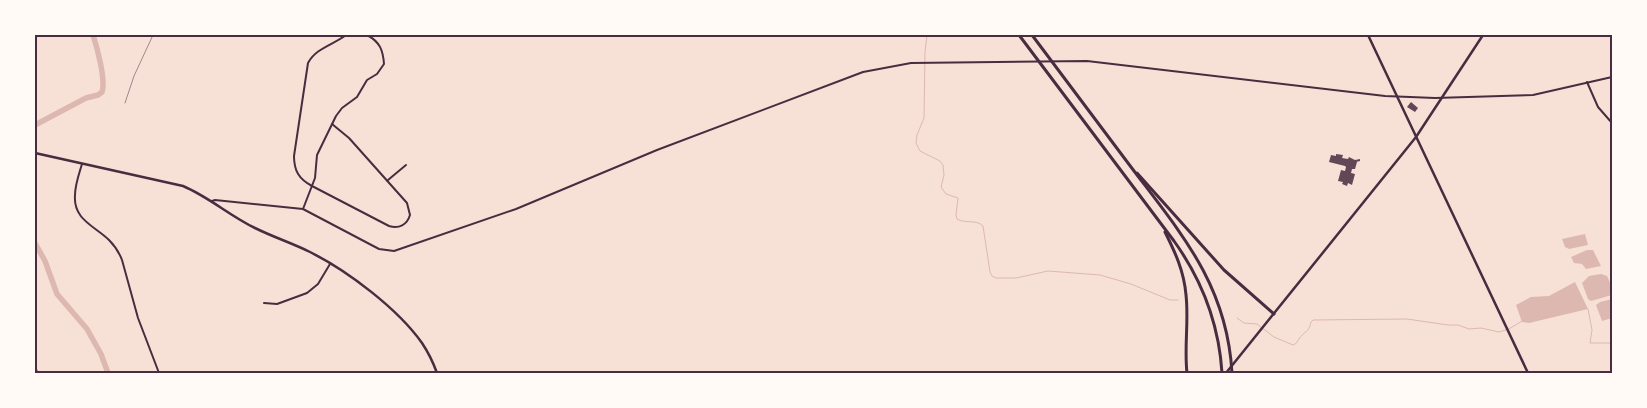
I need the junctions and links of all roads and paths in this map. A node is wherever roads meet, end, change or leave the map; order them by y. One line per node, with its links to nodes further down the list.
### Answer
1 (152, 35): 12 (path)
2 (346, 35): 21 (street)
3 (367, 35): 14 (street)
4 (1019, 35): 24 (highway)
5 (1032, 35): 19 (highway)
6 (1368, 35): 10 (street)
7 (1483, 35): 11 (street)
8 (1612, 77): 9 (street)
9 (1587, 82): 11 (street); 13 (street)
10 (1398, 97): 11 (street); 15 (street); 23 (street)
11 (1443, 98): 15 (street)
12 (124, 103)
13 (1612, 123)
14 (332, 124): 20 (street); 21 (street)
15 (1416, 137): 27 (street); 36 (street)
16 (35, 153): 17 (street)
17 (82, 164): 22 (street); 30 (street)
18 (406, 165): 20 (street)
19 (1134, 171): 27 (highway); 35 (highway)
20 (388, 180): 21 (street)
21 (312, 186): 23 (street)
22 (212, 201): 23 (street); 25 (street)
23 (303, 209)
24 (1162, 224): 32 (highway); 33 (highway)
25 (330, 264): 26 (street); 31 (street)
26 (264, 303)
27 (1274, 314): 34 (street)
28 (35, 367): 29 (street)
29 (37, 373)
30 (159, 373)
31 (437, 373)
32 (1187, 373)
33 (1222, 373)
34 (1226, 373)
35 (1232, 373)
36 (1528, 373)

